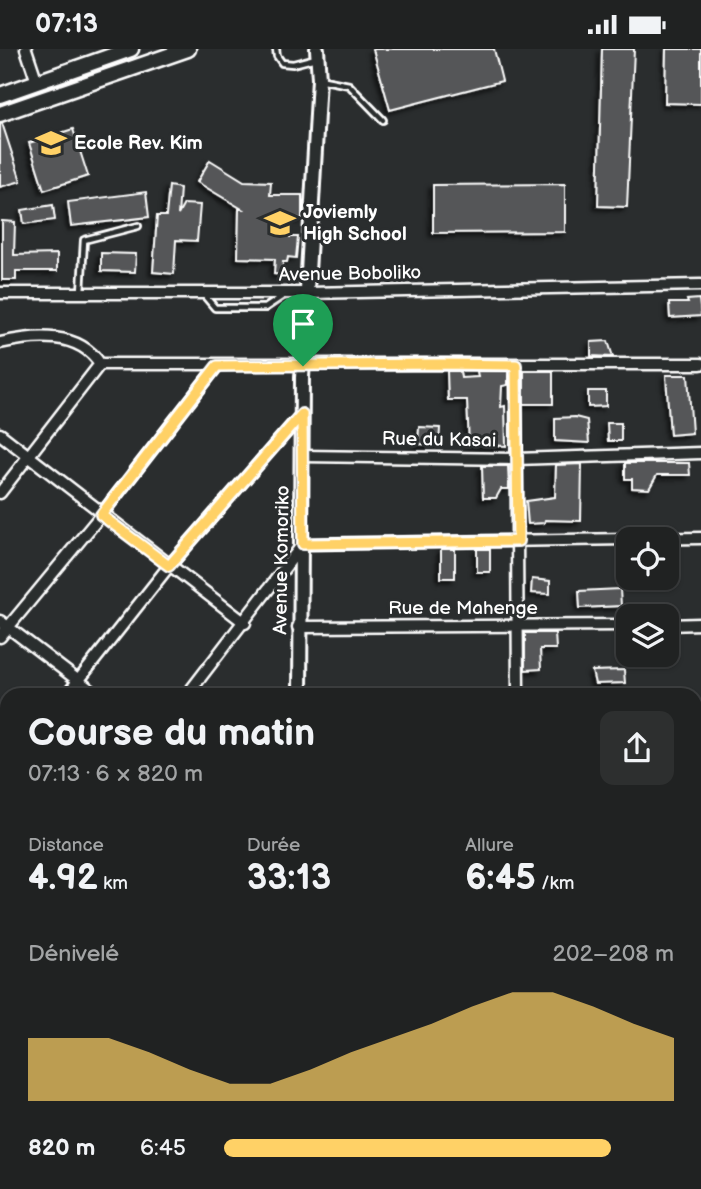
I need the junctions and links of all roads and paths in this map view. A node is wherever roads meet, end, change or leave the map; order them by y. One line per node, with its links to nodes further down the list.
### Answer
1 (26, 49): 7 (street)
2 (131, 49): 7 (main road)
3 (188, 49): 9 (main road)
4 (276, 49): 5 (lane)
5 (317, 54): 6 (street, Avenue Komoriko)
6 (318, 79): 10 (lane); 15 (street, Avenue Komoriko)
7 (37, 82): 8 (main road)
8 (0, 96)
9 (0, 114)
10 (383, 120)
11 (138, 226): 14 (lane)
12 (701, 285): 15 (street, Avenue Boboliko)
13 (0, 293): 14 (street, Avenue Boboliko)
14 (81, 293): 15 (street, Avenue Boboliko)
15 (308, 293): 21 (street, Avenue Komoriko)
16 (0, 343): 17 (street)
17 (100, 364): 20 (street); 26 (street)
18 (701, 364): 19 (street)
19 (516, 365): 21 (street); 27 (street)
20 (217, 366): 21 (street); 29 (street)
21 (303, 366): 22 (street, Avenue Komoriko)
22 (302, 414): 25 (street, Avenue Komoriko); 35 (street)
23 (0, 434): 26 (street)
24 (701, 453): 27 (street, Rue du Kasai)
25 (303, 456): 27 (street, Rue du Kasai); 34 (street, Avenue Komoriko)
26 (29, 458): 28 (street); 29 (street)
27 (516, 459): 33 (street)
28 (0, 493)
29 (101, 515): 35 (street); 37 (street)
30 (679, 538): 31 (street)
31 (701, 538)
32 (616, 539): 33 (street)
33 (518, 541): 34 (street); 41 (street)
34 (303, 544): 36 (street); 42 (street, Avenue Komoriko)
35 (169, 566): 36 (street); 44 (street)
36 (245, 623): 47 (street)
37 (4, 624): 43 (street); 44 (street)
38 (701, 624): 40 (street)
39 (616, 625): 41 (street, Rue de Mahenge)
40 (679, 625)
41 (518, 626): 42 (street, Rue de Mahenge); 49 (street)
42 (299, 627): 48 (street, Avenue Komoriko)
43 (0, 637)
44 (79, 681): 45 (street); 46 (street)
45 (74, 688)
46 (88, 688)
47 (193, 688)
48 (300, 688)
49 (518, 688)

